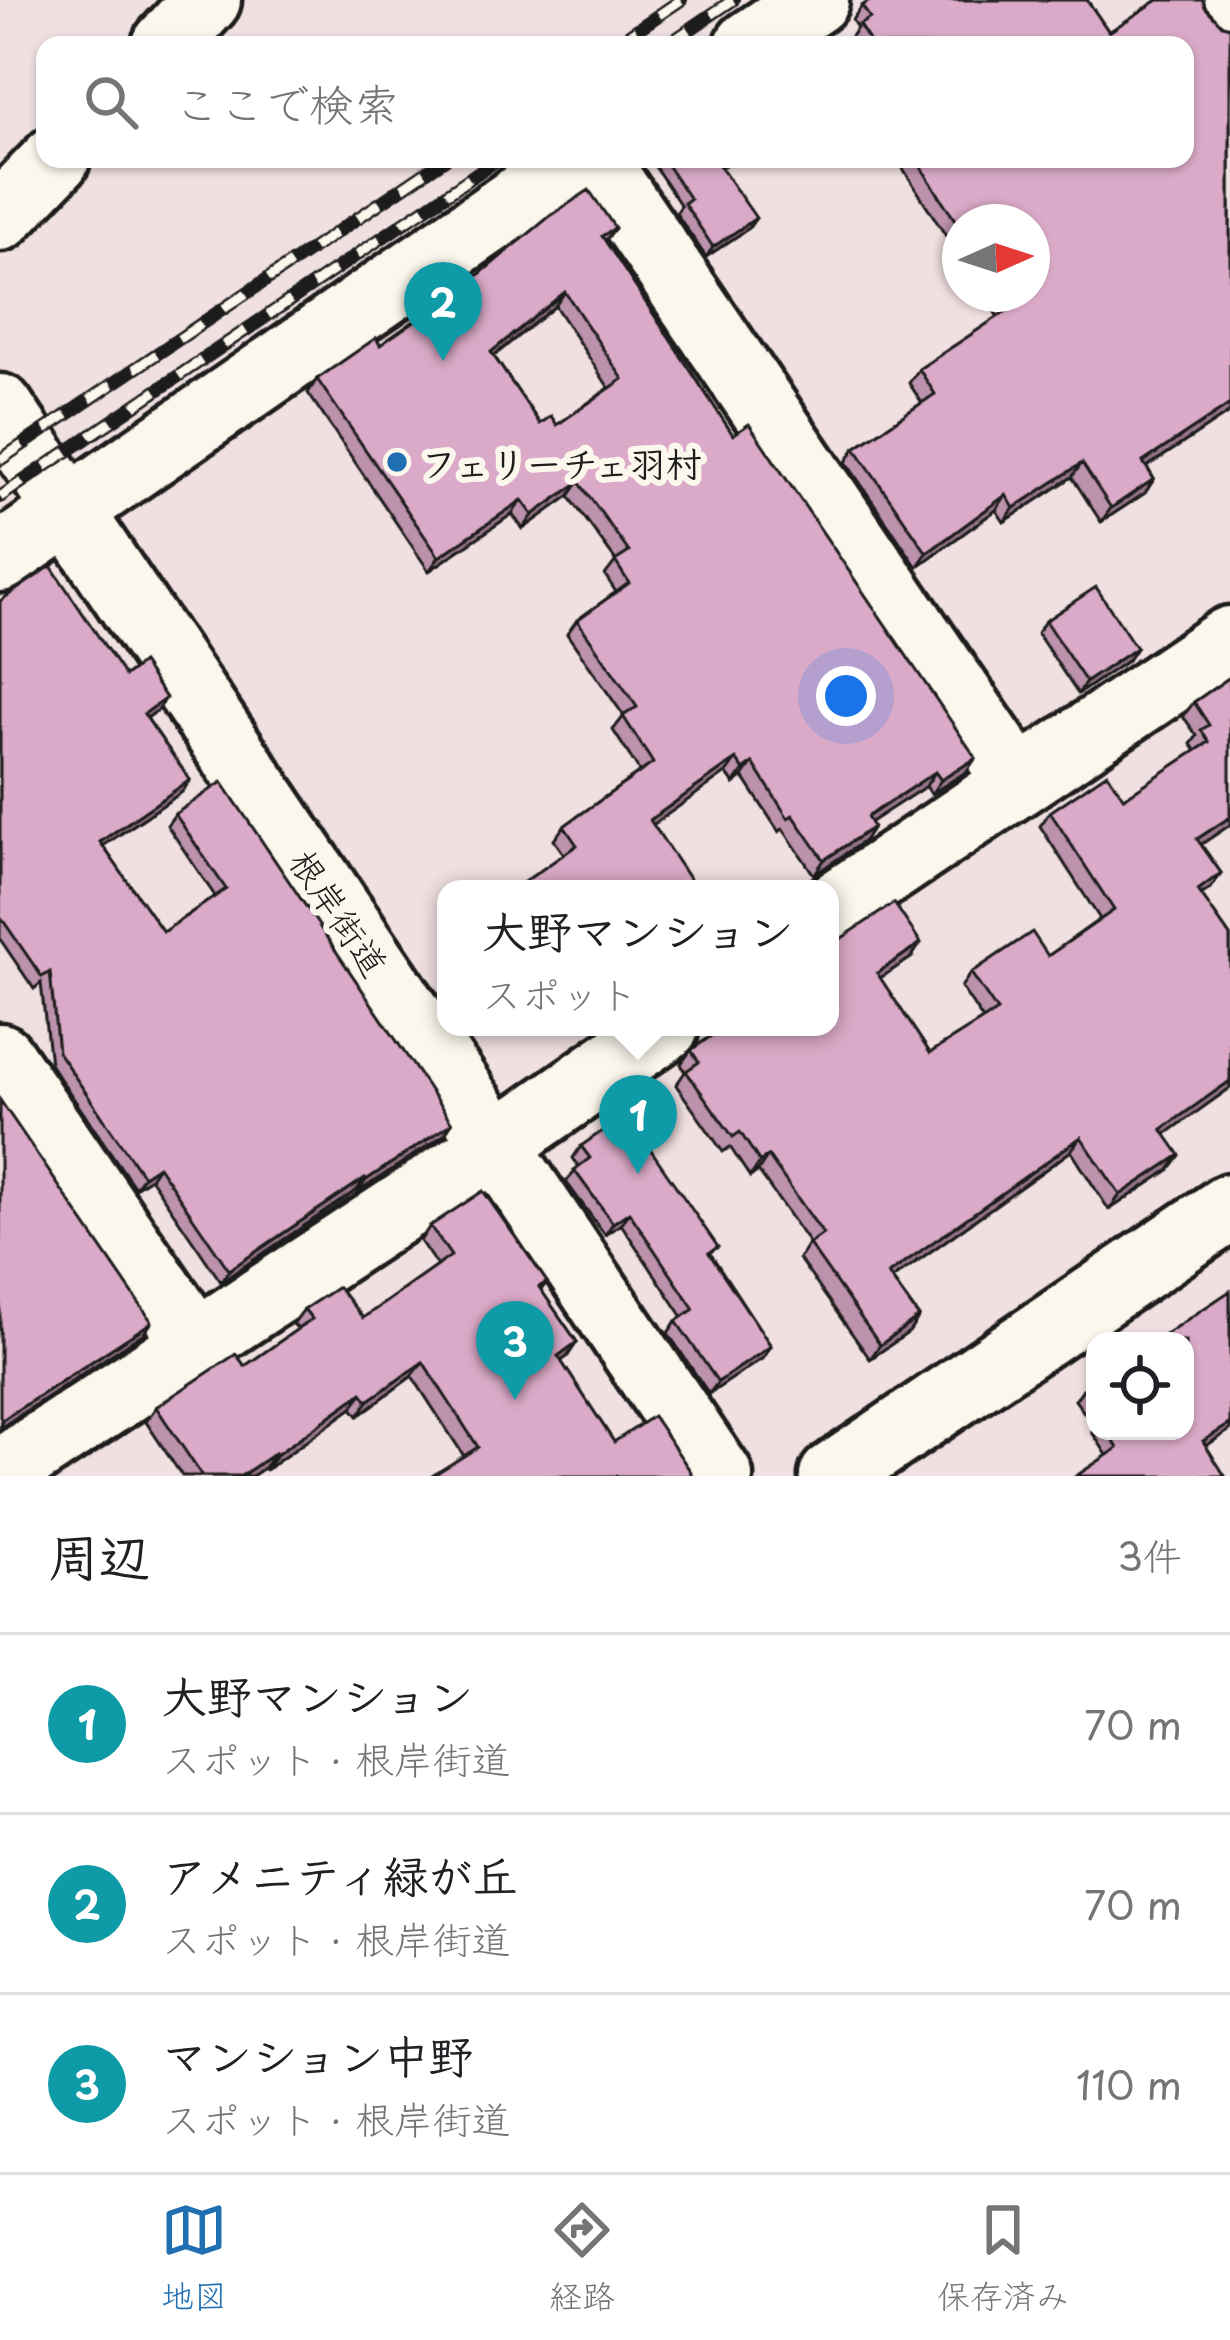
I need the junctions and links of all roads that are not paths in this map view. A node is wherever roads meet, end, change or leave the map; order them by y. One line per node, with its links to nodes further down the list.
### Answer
1 (207, 0): 3 (street)
2 (815, 0): 4 (street)
3 (174, 36)
4 (762, 36)
5 (47, 168): 8 (street)
6 (565, 168): 10 (street)
7 (600, 168): 13 (street)
8 (0, 217)
9 (0, 408): 10 (street, 根岸街道)
10 (69, 511): 11 (street); 17 (street, 根岸街道)
11 (0, 559)
12 (1230, 640): 13 (street)
13 (1018, 782): 14 (street)
14 (839, 903)
15 (651, 1036): 17 (street)
16 (0, 1058): 19 (street)
17 (498, 1144): 19 (street); 21 (street, 根岸街道)
18 (1230, 1207): 22 (street)
19 (196, 1343): 20 (street)
20 (0, 1473)
21 (719, 1476)
22 (833, 1476)

